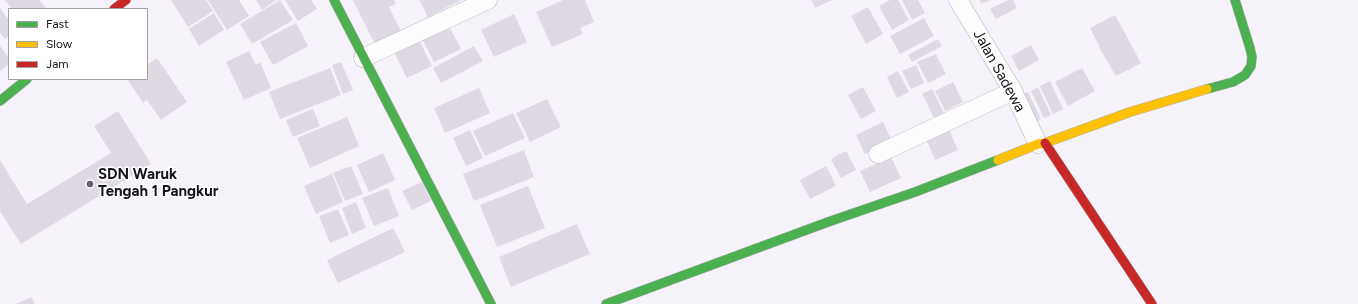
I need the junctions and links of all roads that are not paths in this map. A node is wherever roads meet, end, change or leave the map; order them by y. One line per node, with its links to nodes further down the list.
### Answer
1 (126, 0): 6 (street)
2 (334, 0): 7 (street)
3 (488, 0): 7 (street)
4 (958, 0): 9 (street, Jalan Sadewa)
5 (1235, 0): 11 (street)
6 (115, 8)
7 (363, 58): 13 (street)
8 (26, 80): 10 (street)
9 (1013, 91): 11 (street, Jalan Sadewa); 12 (street)
10 (0, 101)
11 (1041, 144): 14 (street); 15 (street)
12 (878, 154)
13 (491, 304)
14 (606, 304)
15 (1152, 304)

